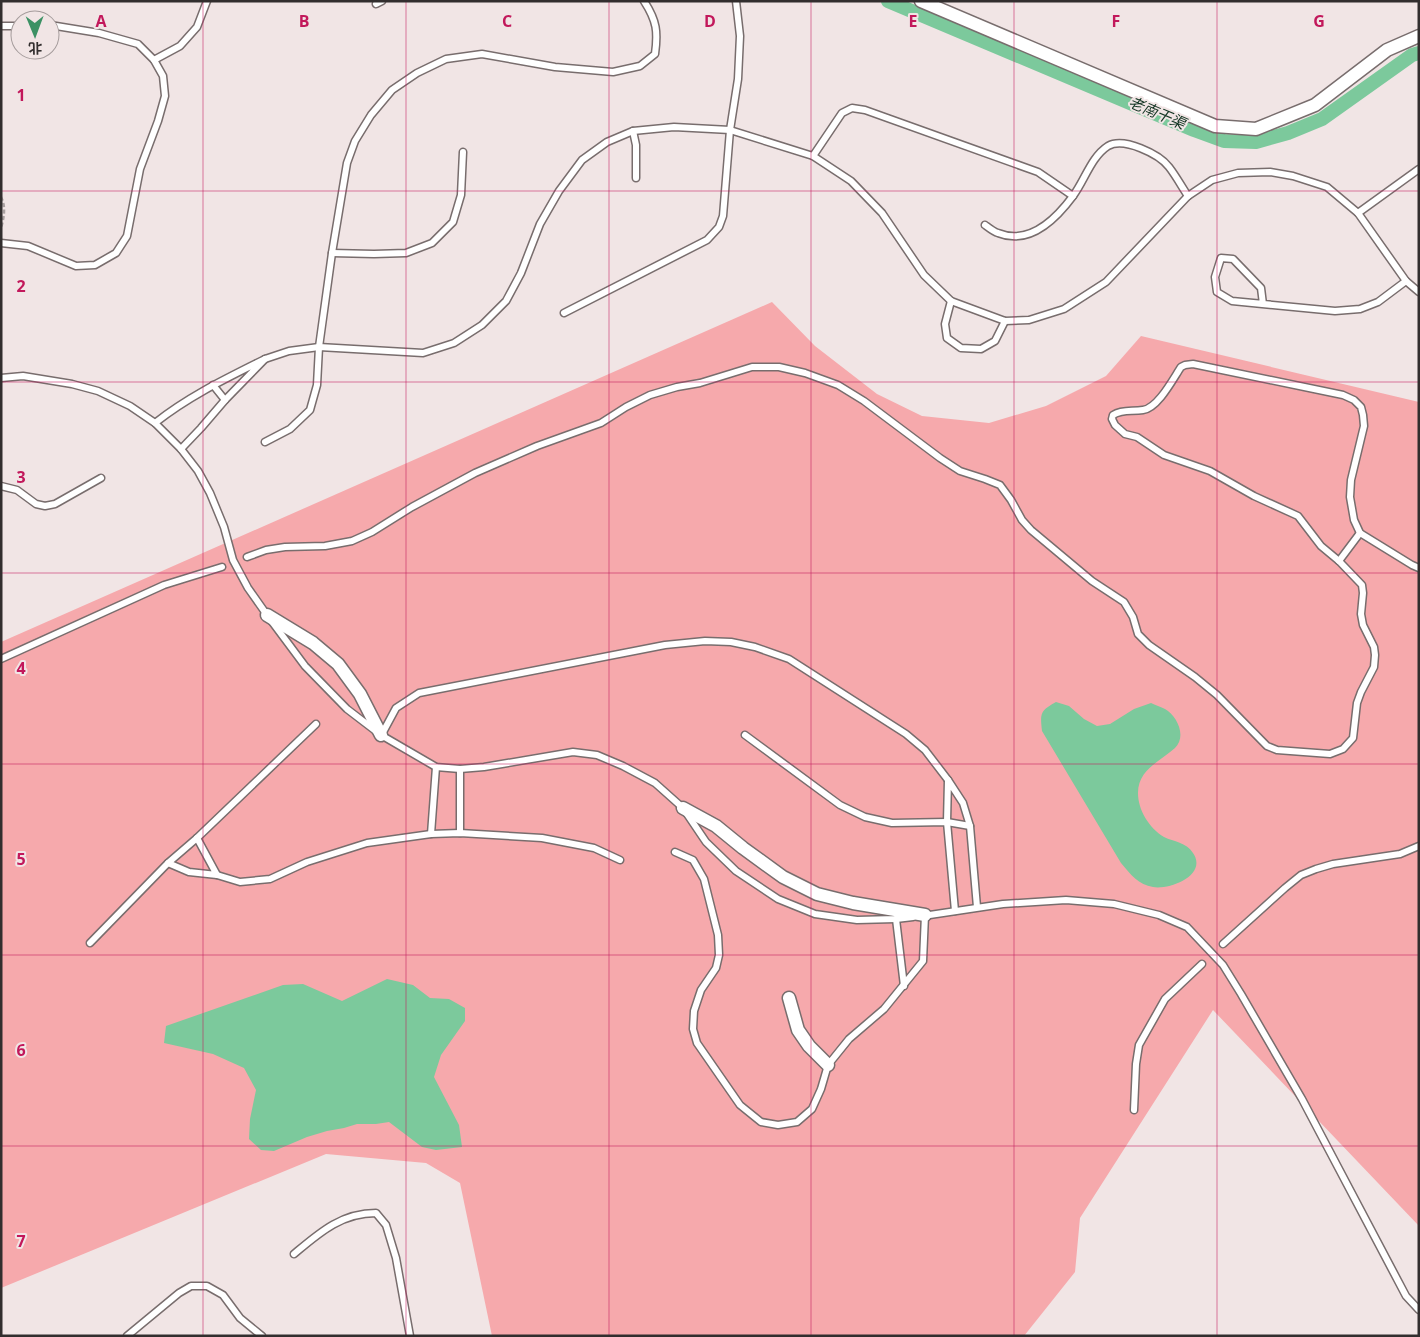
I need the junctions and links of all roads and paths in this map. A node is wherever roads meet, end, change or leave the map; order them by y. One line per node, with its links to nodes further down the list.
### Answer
1 (207, 1): 7 (lane)
2 (644, 1): 21 (lane)
3 (736, 1): 8 (lane)
4 (921, 1): 6 (street)
5 (60, 27): 7 (lane)
6 (1419, 36)
7 (154, 60): 20 (lane)
8 (730, 130): 9 (lane); 11 (lane); 26 (lane)
9 (633, 131): 13 (lane); 28 (lane)
10 (463, 152): 21 (lane)
11 (813, 156): 14 (lane); 24 (lane)
12 (1419, 169): 17 (lane)
13 (636, 178)
14 (1073, 196): 15 (lane); 18 (lane)
15 (1188, 196): 17 (lane); 27 (lane)
16 (1, 197): 19 (path)
17 (1358, 213): 22 (lane)
18 (986, 225)
19 (1, 228)
20 (1, 243)
21 (332, 253): 28 (lane)
22 (1406, 281): 23 (lane); 25 (lane)
23 (1419, 292)
24 (951, 301): 27 (lane); 27 (lane)
25 (1263, 304): 25 (lane)
26 (564, 313)
27 (1005, 321)
28 (319, 347): 29 (lane); 34 (lane)
29 (265, 359): 31 (lane); 32 (lane)
30 (1, 378): 33 (lane)
31 (213, 385): 32 (lane); 33 (lane)
32 (225, 400): 35 (lane)
33 (155, 422): 35 (lane)
34 (265, 442)
35 (181, 449): 43 (lane)
36 (102, 478): 37 (lane)
37 (1, 486)
38 (1360, 533): 40 (lane); 40 (lane); 42 (lane)
39 (247, 557): 40 (lane)
40 (1339, 560)
41 (222, 567): 44 (lane)
42 (1419, 568)
43 (267, 615): 46 (lane); 46 (street)
44 (1, 659)
45 (316, 724): 56 (lane)
46 (381, 735): 48 (lane); 50 (lane)
47 (745, 735): 52 (lane)
48 (436, 767): 49 (lane); 55 (lane)
49 (460, 769): 51 (lane); 54 (lane)
50 (948, 780): 52 (lane); 53 (lane)
51 (683, 808): 64 (street); 65 (lane)
52 (947, 822): 53 (lane); 63 (lane)
53 (970, 826): 62 (lane)
54 (460, 833): 55 (lane); 59 (lane)
55 (431, 834): 61 (lane)
56 (197, 838): 60 (lane); 61 (lane)
57 (1419, 846): 67 (lane)
58 (675, 852): 71 (lane)
59 (620, 860)
60 (168, 863): 61 (lane); 66 (lane)
61 (217, 875)
62 (977, 907): 63 (lane); 74 (lane)
63 (955, 911): 64 (lane)
64 (925, 915): 65 (lane); 69 (lane)
65 (896, 919): 69 (lane)
66 (90, 943)
67 (1223, 944)
68 (1202, 964): 72 (lane)
69 (904, 986): 71 (lane)
70 (789, 998): 71 (street)
71 (828, 1065)
72 (1134, 1110)
73 (294, 1254): 77 (lane)
74 (1419, 1310)
75 (127, 1336): 76 (lane)
76 (262, 1336)
77 (410, 1336)

